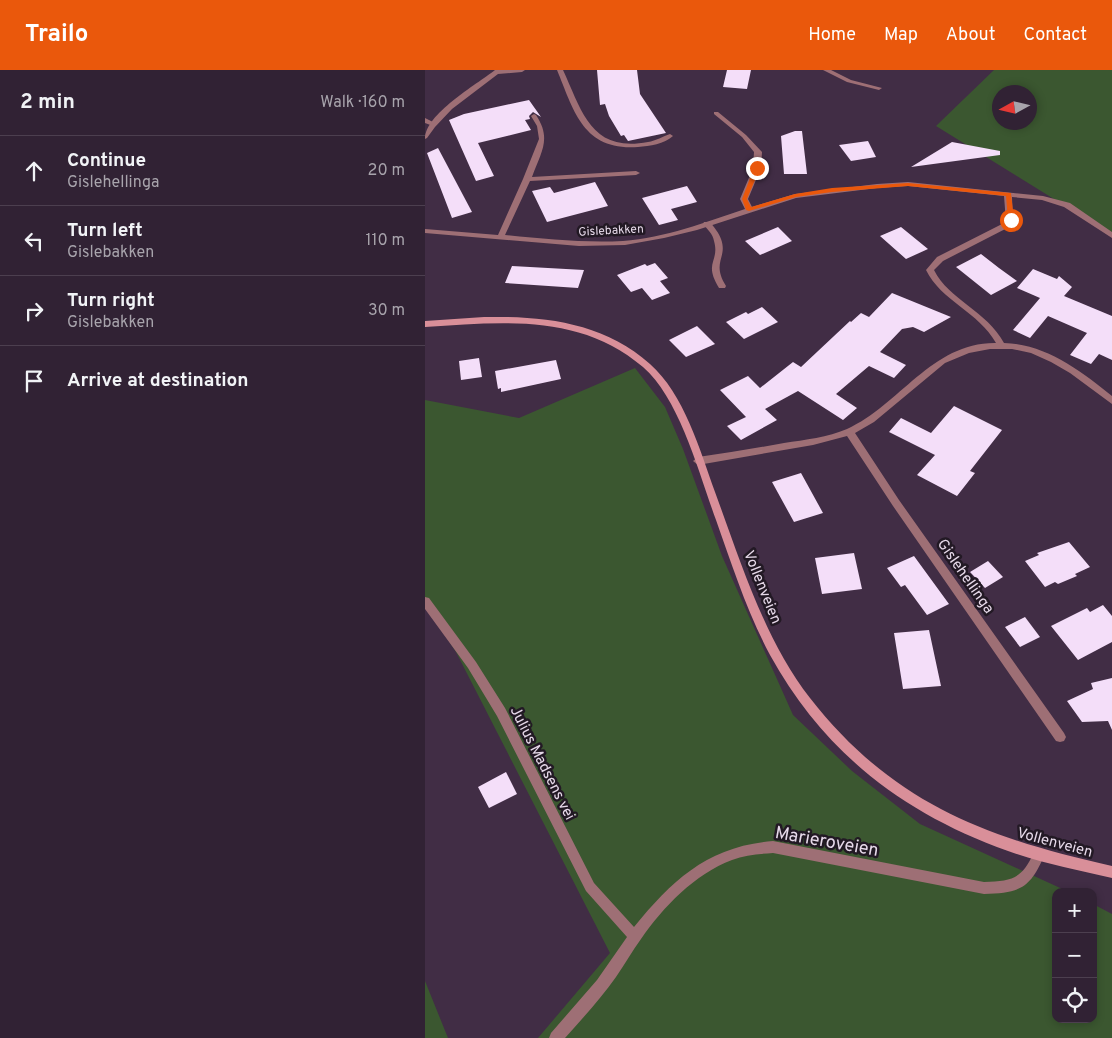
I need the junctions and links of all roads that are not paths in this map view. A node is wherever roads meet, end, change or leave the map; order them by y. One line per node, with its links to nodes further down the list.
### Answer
1 (522, 70): 4 (street)
2 (560, 70): 10 (street)
3 (826, 70): 5 (street)
4 (498, 71): 9 (street)
5 (879, 88)
6 (717, 113): 15 (street)
7 (534, 116): 13 (street)
8 (425, 120): 9 (street)
9 (433, 124): 11 (street)
10 (670, 136)
11 (425, 137)
12 (636, 173): 13 (street)
13 (527, 179): 19 (street)
14 (1009, 195): 15 (street, Gislebakken); 18 (street, Gislebakken); 22 (street)
15 (749, 210): 16 (street, Gislebakken)
16 (707, 224): 19 (street, Gislebakken); 20 (street)
17 (425, 231): 19 (street, Gislebakken)
18 (1112, 236)
19 (500, 238)
20 (722, 286)
21 (425, 324): 25 (main road, Vollenveien)
22 (1001, 346): 23 (street); 24 (street)
23 (1112, 401)
24 (849, 432): 25 (street); 27 (street, Gislehellinga)
25 (698, 461): 28 (main road, Vollenveien)
26 (425, 601): 30 (street, Julius Madsens vei)
27 (1060, 737)
28 (1038, 856): 29 (main road, Vollenveien); 30 (street, Marieroveien)
29 (1112, 872)
30 (635, 937): 31 (street, Marieroveien)
31 (556, 1038)

